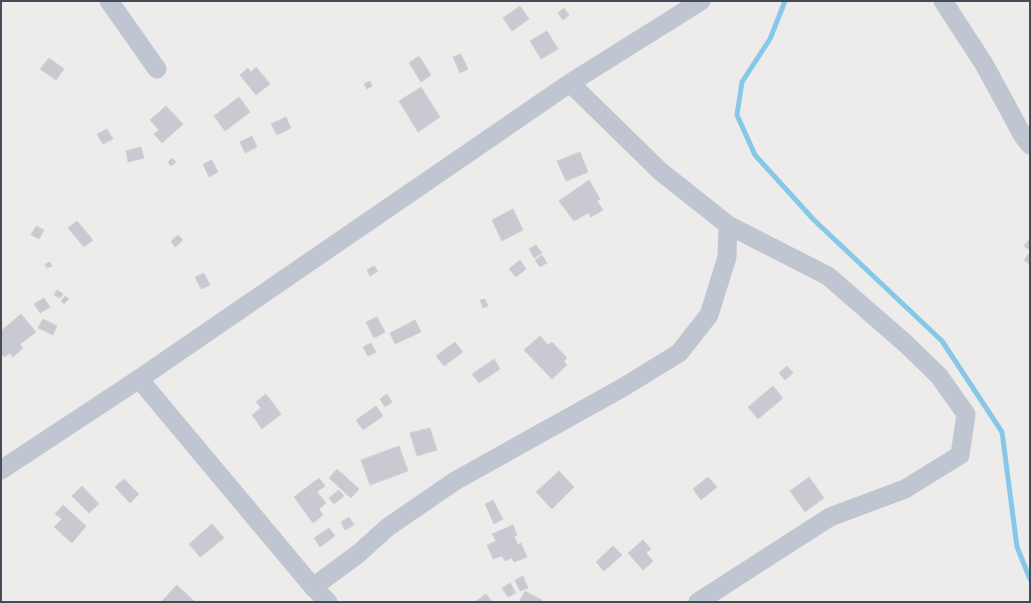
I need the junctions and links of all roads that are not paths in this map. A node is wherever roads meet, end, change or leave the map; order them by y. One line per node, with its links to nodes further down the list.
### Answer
1 (109, 1): 4 (street)
2 (701, 1): 5 (street)
3 (943, 1): 6 (street)
4 (157, 69)
5 (570, 83): 7 (street); 8 (street)
6 (1030, 145)
7 (728, 225): 10 (street); 12 (street)
8 (139, 379): 9 (street); 10 (street)
9 (1, 470)
10 (313, 587): 11 (street)
11 (328, 602)
12 (698, 602)

